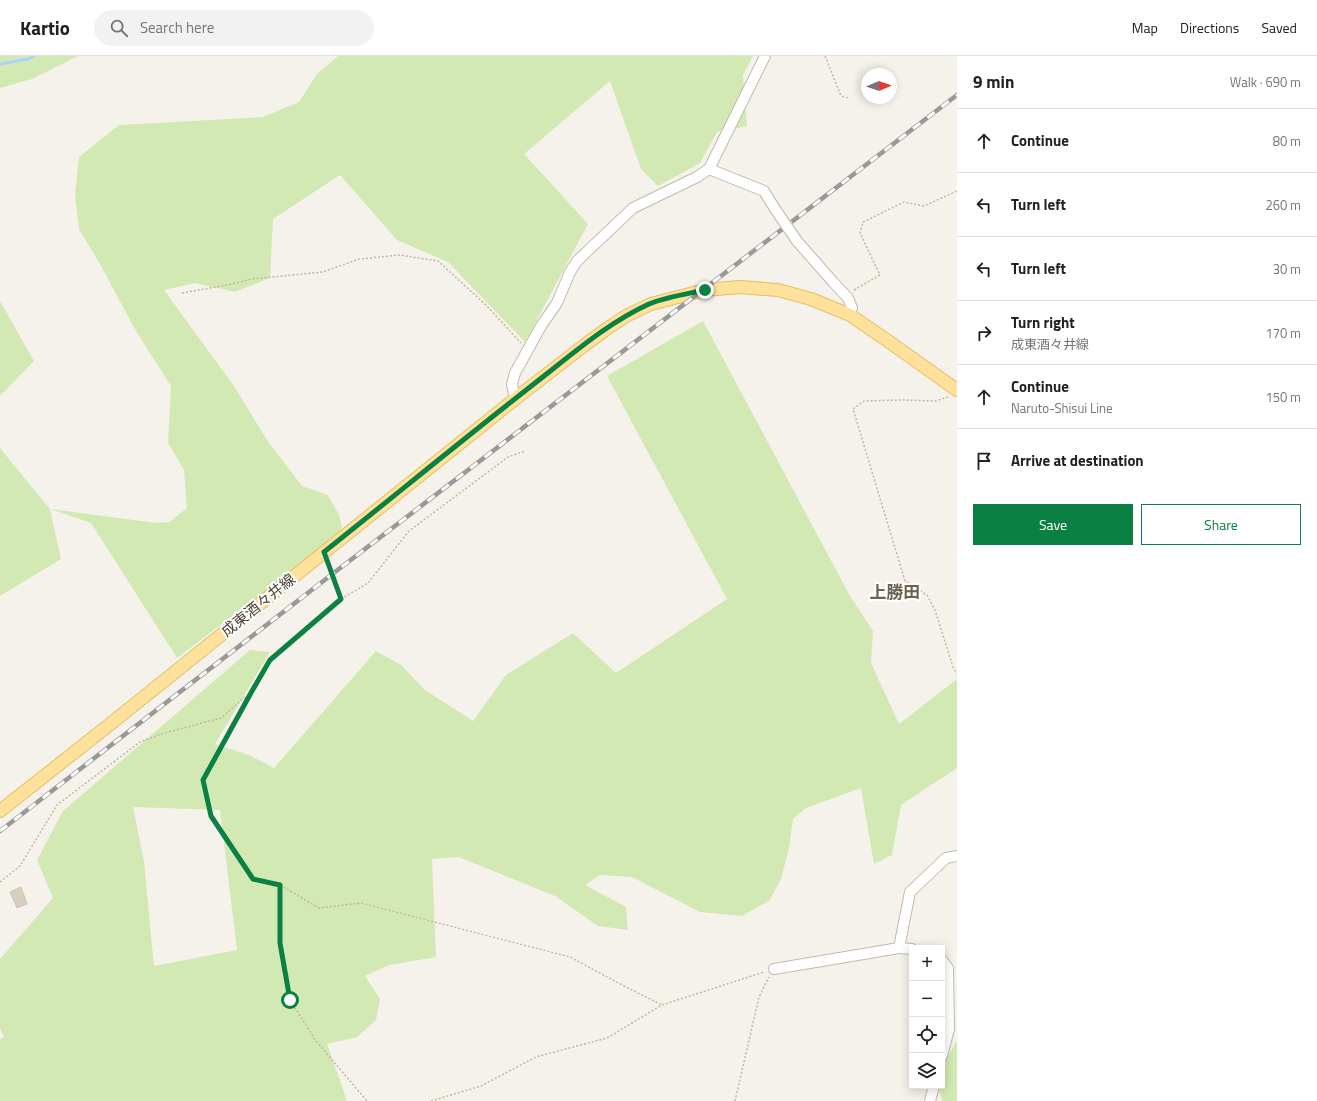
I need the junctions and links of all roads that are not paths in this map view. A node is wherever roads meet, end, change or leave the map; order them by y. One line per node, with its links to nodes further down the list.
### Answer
1 (765, 56): 2 (street)
2 (709, 169): 3 (street, bridge); 5 (street)
3 (850, 315): 4 (main road, 成東酒々井線); 5 (main road, 成東酒々井線)
4 (954, 393)
5 (515, 399): 6 (main road, 成東酒々井線)
6 (0, 811)
7 (957, 856): 8 (street)
8 (899, 948): 9 (street); 11 (street)
9 (909, 949)
10 (945, 964): 12 (street)
11 (774, 969)
12 (943, 1053)
13 (933, 1089): 14 (street)
14 (930, 1101)

